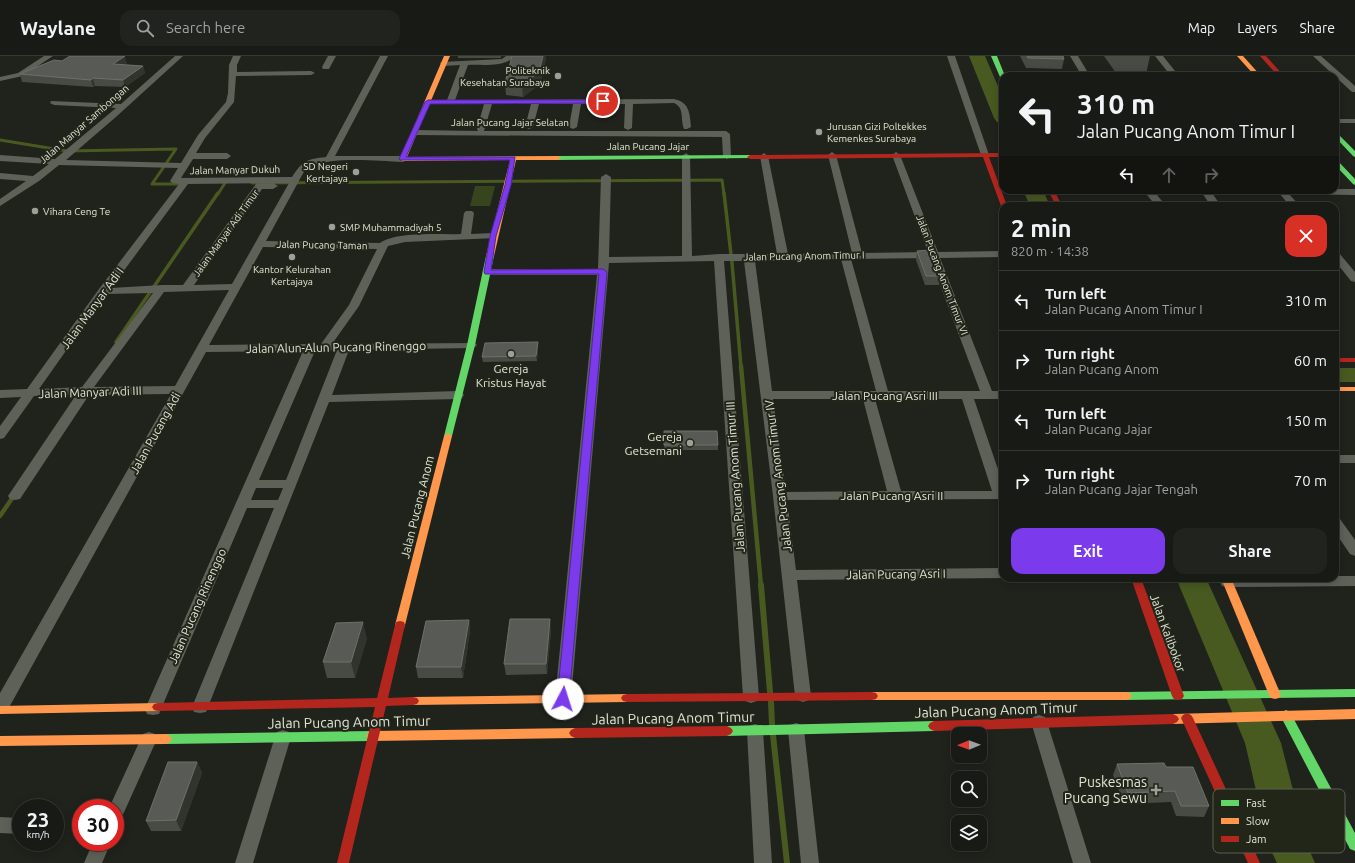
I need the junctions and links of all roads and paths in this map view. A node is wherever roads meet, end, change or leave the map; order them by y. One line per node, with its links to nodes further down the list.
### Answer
1 (49, 56): 28 (street)
2 (179, 56): 38 (street, Jalan Manyar Sambongan)
3 (237, 56): 27 (street, Jalan Manyar Dukuh)
4 (332, 56): 17 (street)
5 (384, 56): 61 (street)
6 (510, 56): 15 (street)
7 (951, 56): 48 (street)
8 (994, 56): 19 (street)
9 (1074, 56): 20 (street)
10 (1159, 56): 21 (street)
11 (1240, 56): 22 (street)
12 (1263, 56): 23 (street)
13 (1317, 56): 24 (street)
14 (446, 60): 16 (street); 32 (street)
15 (496, 61): 16 (street); 18 (street)
16 (465, 63): 33 (street)
17 (326, 67)
18 (494, 71)
19 (1001, 72)
20 (1084, 72)
21 (1172, 72)
22 (1254, 72)
23 (1277, 72)
24 (1335, 72)
25 (311, 73): 27 (street)
26 (1339, 76): 30 (street)
27 (233, 78): 29 (street); 52 (street, Jalan Manyar Dukuh)
28 (0, 79)
29 (279, 81)
30 (1355, 90)
31 (629, 101): 36 (street); 43 (street); 44 (street)
32 (428, 102): 33 (street); 46 (street)
33 (450, 102): 34 (street)
34 (489, 102): 35 (street); 45 (street)
35 (535, 102): 36 (street); 42 (street)
36 (577, 102): 41 (street)
37 (54, 103): 38 (street)
38 (121, 106): 63 (street, Jalan Manyar Sambongan)
39 (1339, 121): 40 (street)
40 (1355, 121)
41 (573, 126)
42 (529, 127)
43 (628, 128)
44 (687, 128)
45 (481, 129)
46 (415, 133): 55 (street, Jalan Pucang Jajar Selatan); 62 (street)
47 (1339, 138): 57 (street)
48 (985, 154): 50 (street, Jalan Pucang Jajar); 51 (street, Jalan Pucang Jajar); 73 (street)
49 (832, 155): 50 (street, Jalan Pucang Jajar); 56 (street, Jalan Pucang Jajar); 88 (street)
50 (896, 155): 86 (street, Jalan Pucang Anom Timur VI)
51 (999, 155)
52 (190, 156): 53 (street); 65 (street, Jalan Manyar Dukuh)
53 (227, 156)
54 (686, 156): 55 (street, Jalan Pucang Jajar); 60 (street, Jalan Pucang Jajar); 93 (street)
55 (727, 156): 56 (street, Jalan Pucang Jajar)
56 (764, 156): 92 (street)
57 (1355, 156): 58 (street)
58 (1339, 157)
59 (0, 158): 63 (street)
60 (513, 158): 62 (street, Jalan Pucang Jajar); 82 (street, Jalan Pucang Anom)
61 (329, 159): 62 (street, Jalan Pucang Jajar); 64 (street, Jalan Pucang Jajar)
62 (402, 159)
63 (57, 162): 65 (street); 68 (street, Jalan Manyar Sambongan)
64 (311, 162): 70 (street, Jalan Pucang Adi)
65 (181, 166): 72 (street, Jalan Manyar Dukuh)
66 (1339, 166): 71 (street)
67 (0, 176): 68 (street)
68 (36, 179): 80 (street, Jalan Manyar Sambongan)
69 (606, 179): 95 (street)
70 (294, 183): 72 (street, Jalan Manyar Dukuh); 84 (street, Jalan Pucang Adi); 98 (street, Jalan Manyar Adi Timur)
71 (1355, 183)
72 (184, 184): 101 (street, Jalan Manyar Adi I)
73 (999, 192)
74 (1339, 192): 75 (street)
75 (1355, 192)
76 (1151, 194): 78 (street)
77 (1285, 194): 79 (street)
78 (1158, 202)
79 (1292, 202)
80 (0, 203)
81 (469, 213): 83 (street)
82 (493, 236): 83 (street, Jalan Pucang Taman); 96 (street, Jalan Pucang Anom)
83 (466, 237): 85 (street, Jalan Pucang Taman)
84 (260, 244): 85 (street, Jalan Pucang Taman); 99 (street, Jalan Pucang Adi)
85 (383, 246): 104 (street, Jalan Pucang Taman)
86 (934, 254): 87 (street, Jalan Pucang Anom Timur I); 88 (street, Jalan Pucang Anom Timur I); 120 (street, Jalan Pucang Anom Timur VI)
87 (999, 254)
88 (857, 255): 89 (street, Jalan Pucang Anom Timur I)
89 (845, 256): 92 (street, Jalan Pucang Anom Timur I); 118 (street)
90 (721, 257): 91 (street, Jalan Pucang Anom Timur I); 93 (street, Jalan Pucang Anom Timur I); 147 (street, Jalan Pucang Anom Timur III)
91 (742, 257): 92 (street, Jalan Pucang Anom Timur I); 116 (street, Jalan Pucang Anom Timur IV)
92 (783, 257)
93 (687, 258): 95 (street, Jalan Pucang Anom Timur I)
94 (1339, 260): 97 (street)
95 (604, 266): 96 (street, Jalan Pucang Anom Timur I); 148 (street)
96 (487, 272): 102 (street, Jalan Pucang Anom)
97 (1355, 279)
98 (187, 287): 99 (street); 100 (street)
99 (236, 287): 106 (street, Jalan Pucang Adi)
100 (161, 289): 101 (street); 112 (street)
101 (103, 291): 114 (street, Jalan Manyar Adi I)
102 (471, 345): 105 (street, Jalan Alun-Alun Pucang Rinenggo); 115 (street, Jalan Pucang Anom)
103 (310, 348): 104 (street, Jalan Alun-Alun Pucang Rinenggo); 106 (street, Jalan Alun-Alun Pucang Rinenggo); 126 (street, Jalan Pucang Rinenggo)
104 (325, 348): 105 (street, Jalan Alun-Alun Pucang Rinenggo)
105 (344, 348): 122 (street)
106 (202, 349): 111 (street, Jalan Pucang Adi)
107 (1339, 360): 108 (street)
108 (1355, 360)
109 (1339, 389): 110 (street)
110 (1355, 389)
111 (179, 390): 112 (street, Jalan Manyar Adi III); 152 (street, Jalan Pucang Adi)
112 (83, 391): 114 (street, Jalan Manyar Adi III); 131 (street)
113 (0, 394): 114 (street, Jalan Manyar Adi III)
114 (29, 394): 123 (street, Jalan Manyar Adi I)
115 (458, 395): 122 (street); 149 (street, Jalan Pucang Anom)
116 (768, 395): 117 (street, Jalan Pucang Asri III); 132 (street, Jalan Pucang Anom Timur IV)
117 (868, 395): 118 (street, Jalan Pucang Asri III); 129 (street)
118 (883, 395): 119 (street, Jalan Pucang Asri III)
119 (967, 395): 120 (street, Jalan Pucang Asri III); 128 (street)
120 (987, 395): 121 (street, Jalan Pucang Asri III)
121 (999, 395)
122 (324, 399): 127 (street)
123 (0, 435)
124 (1339, 459): 125 (street)
125 (1355, 459)
126 (252, 484): 127 (street); 133 (street, Jalan Pucang Rinenggo)
127 (291, 484): 134 (street)
128 (999, 486)
129 (895, 495): 130 (street, Jalan Pucang Asri II); 132 (street, Jalan Pucang Asri II)
130 (999, 495)
131 (15, 496)
132 (780, 496): 138 (street, Jalan Pucang Anom Timur IV)
133 (242, 504): 134 (street); 151 (street, Jalan Pucang Rinenggo)
134 (282, 504): 150 (street)
135 (1339, 528): 136 (street)
136 (1355, 551)
137 (999, 573): 138 (street, Jalan Pucang Asri I)
138 (790, 576): 145 (street, Jalan Pucang Anom Timur IV)
139 (1339, 581): 140 (street)
140 (1355, 581)
141 (1137, 582): 146 (street, Jalan Kalibokor)
142 (1227, 582): 144 (street)
143 (1355, 693): 144 (street, Jalan Pucang Anom Timur)
144 (1275, 695): 146 (street, Jalan Pucang Anom Timur)
145 (803, 696): 146 (street, Jalan Pucang Anom Timur); 147 (street, Jalan Pucang Anom Timur)
146 (1178, 696)
147 (753, 697): 148 (street, Jalan Pucang Anom Timur)
148 (563, 699): 149 (street, Jalan Pucang Anom Timur)
149 (381, 701): 150 (street, Jalan Pucang Anom Timur); 159 (street, Jalan Pucang Anom)
150 (200, 707): 151 (street, Jalan Pucang Anom Timur)
151 (153, 708): 152 (street, Jalan Pucang Anom Timur)
152 (0, 709)
153 (1355, 714): 154 (street, Jalan Pucang Anom Timur)
154 (1286, 715): 155 (street, Jalan Pucang Anom Timur); 164 (street)
155 (1187, 718): 156 (street, Jalan Pucang Anom Timur); 163 (street)
156 (1039, 722): 157 (street, Jalan Pucang Anom Timur); 177 (street)
157 (790, 730): 158 (street, Jalan Pucang Anom Timur); 176 (street)
158 (760, 731): 159 (street, Jalan Pucang Anom Timur); 175 (street)
159 (373, 735): 160 (street, Jalan Pucang Anom Timur); 174 (street, Jalan Pucang Anom)
160 (282, 737): 161 (street, Jalan Pucang Anom Timur); 173 (street)
161 (149, 739): 162 (street, Jalan Pucang Anom Timur); 165 (street)
162 (0, 741)
163 (1220, 789)
164 (1325, 789)
165 (122, 799)
166 (0, 825): 167 (street)
167 (12, 826)
168 (1345, 826): 169 (street)
169 (1355, 845)
170 (98, 851): 172 (street)
171 (1249, 853): 178 (street)
172 (93, 863)
173 (244, 863)
174 (343, 863)
175 (763, 863)
176 (810, 863)
177 (1082, 863)
178 (1254, 863)

